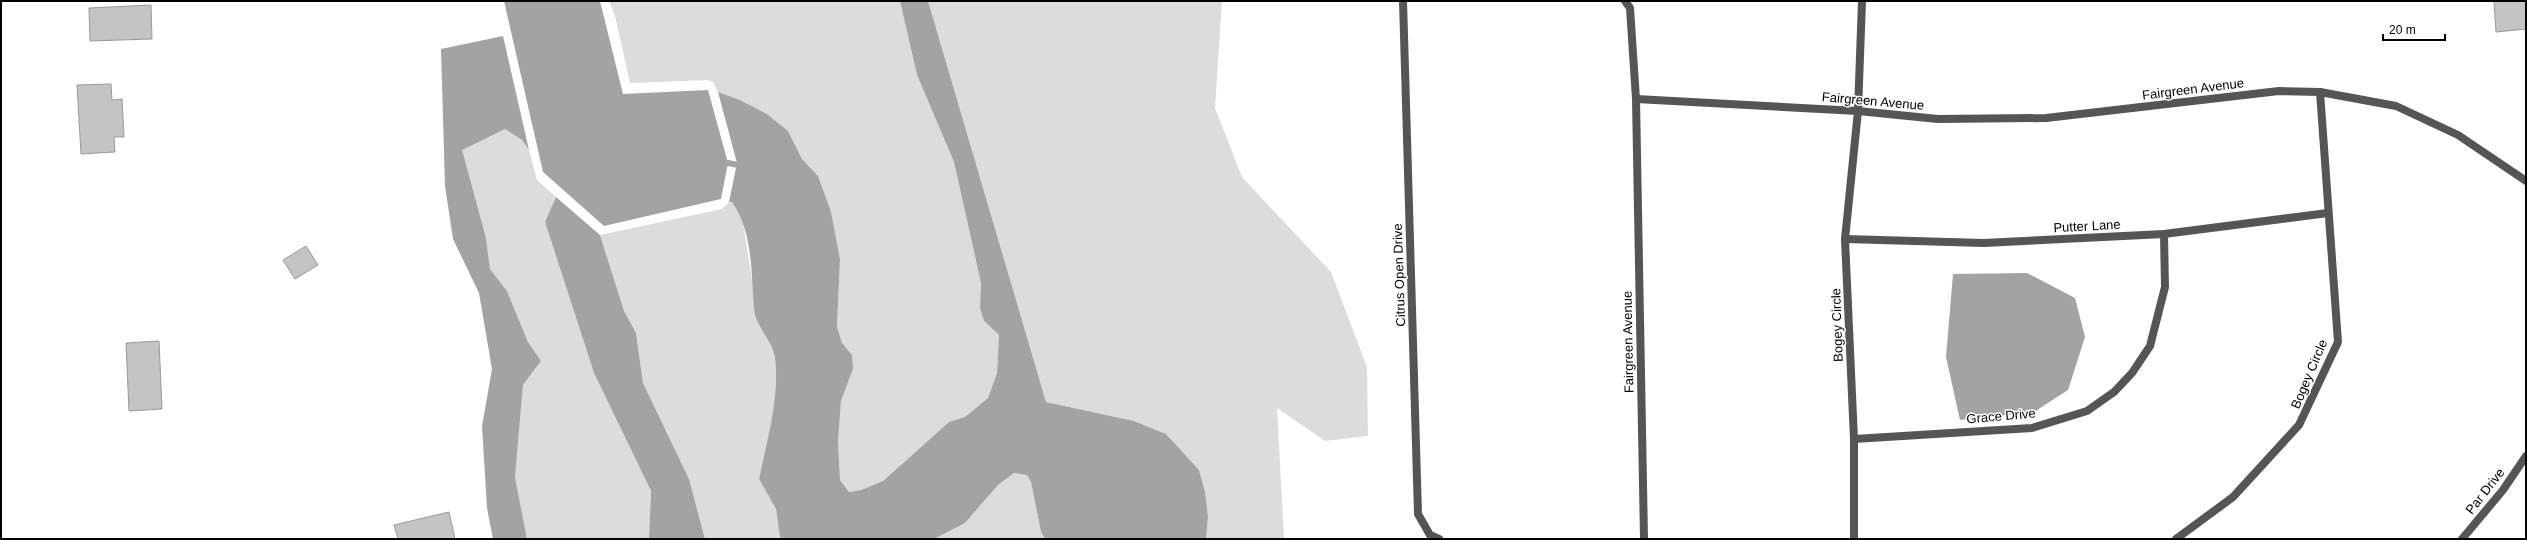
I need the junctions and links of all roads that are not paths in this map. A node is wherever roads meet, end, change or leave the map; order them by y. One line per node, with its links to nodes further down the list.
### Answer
1 (1403, 1): 13 (street, Citrus Open Drive)
2 (1625, 1): 5 (street)
3 (1862, 1): 6 (street, Bogey Circle)
4 (2320, 92): 6 (street, Fairgreen Avenue); 7 (street, Fairgreen Avenue); 8 (street, Bogey Circle)
5 (1636, 99): 6 (street, Fairgreen Avenue); 14 (street, Fairgreen Avenue)
6 (1858, 111): 10 (street, Bogey Circle)
7 (2526, 179)
8 (2328, 213): 9 (street, Putter Lane); 16 (street, Bogey Circle)
9 (2164, 234): 10 (street, Putter Lane); 11 (street, Grace Drive)
10 (1845, 239): 11 (street, Bogey Circle)
11 (1854, 439): 15 (street, Bogey Circle)
12 (2526, 456): 17 (street, Par Drive)
13 (1439, 539)
14 (1644, 539)
15 (1854, 539)
16 (2176, 539)
17 (2462, 539)

